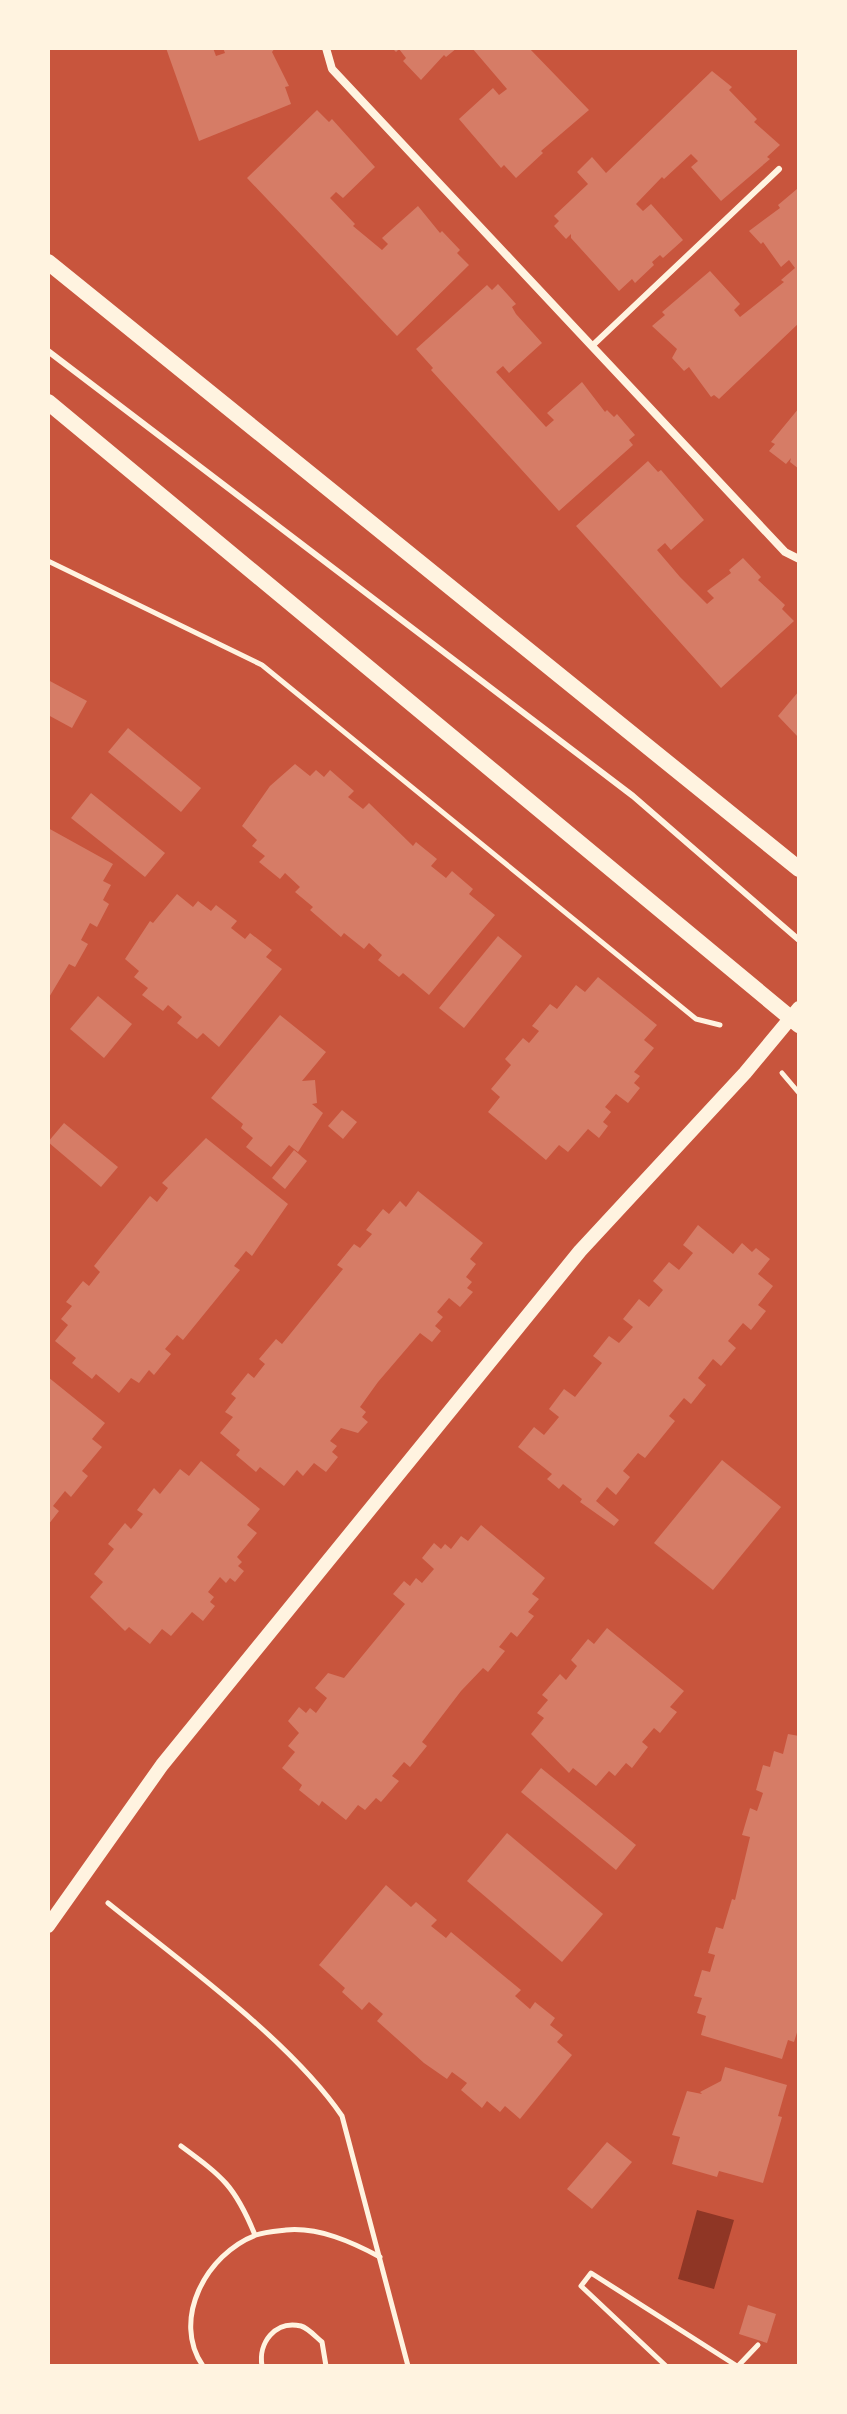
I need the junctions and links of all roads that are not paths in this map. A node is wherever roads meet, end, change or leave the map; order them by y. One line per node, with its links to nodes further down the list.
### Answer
1 (326, 48): 4 (street)
2 (779, 169): 4 (lane)
3 (48, 262): 8 (main road)
4 (592, 346): 7 (street)
5 (48, 351): 9 (lane)
6 (48, 402): 10 (main road)
7 (799, 559)
8 (799, 869)
9 (799, 940)
10 (796, 1017): 11 (street)
11 (48, 1926)

